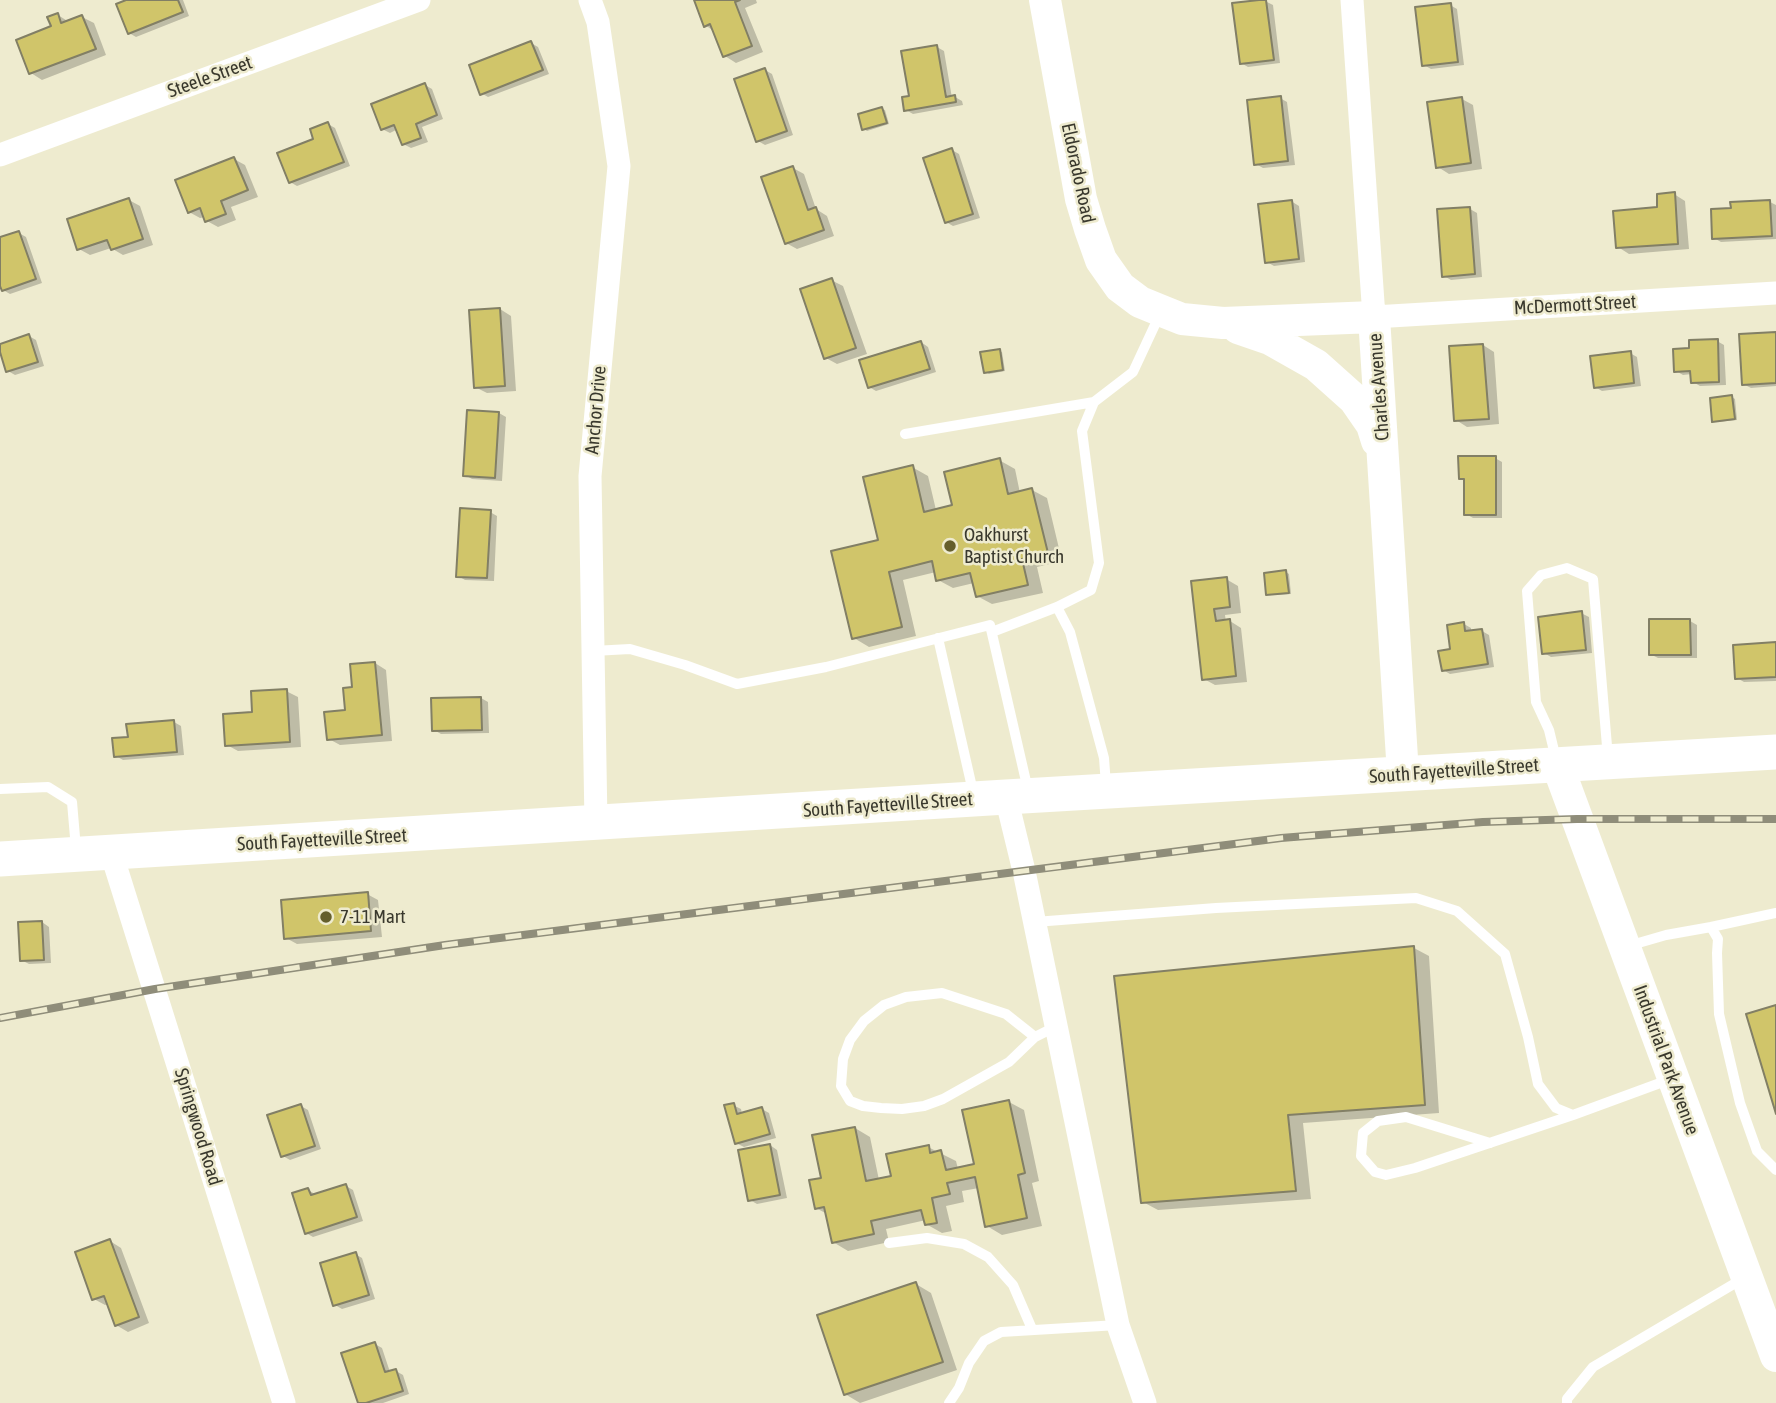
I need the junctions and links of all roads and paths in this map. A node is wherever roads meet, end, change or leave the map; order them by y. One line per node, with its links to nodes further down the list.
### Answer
1 (419, 0): 5 (street, Steele Street)
2 (590, 0): 16 (street, Anchor Drive)
3 (1045, 0): 7 (street, Eldorado Road)
4 (1352, 0): 8 (street, Charles Avenue)
5 (0, 155)
6 (1776, 293): 8 (street, McDermott Street)
7 (1162, 310): 9 (street, Eldorado Road); 10 (lane)
8 (1374, 317): 9 (street, Eldorado Road); 12 (street, Charles Avenue)
9 (1223, 323): 12 (street)
10 (1094, 402): 11 (lane); 13 (lane)
11 (905, 434)
12 (1384, 463): 20 (street, Charles Avenue)
13 (1058, 607): 14 (lane); 22 (lane)
14 (992, 632): 15 (lane); 23 (lane)
15 (938, 638): 16 (lane); 23 (lane)
16 (593, 651): 24 (street, Anchor Drive)
17 (1776, 752): 18 (main road, South Fayetteville Street)
18 (1608, 761): 19 (main road, South Fayetteville Street); 19 (lane)
19 (1558, 764): 20 (main road, South Fayetteville Street); 31 (street, Industrial Park Avenue)
20 (1403, 774): 22 (main road, South Fayetteville Street)
21 (0, 789): 26 (lane)
22 (1107, 792): 23 (main road, South Fayetteville Street)
23 (1004, 797): 24 (main road, South Fayetteville Street); 29 (street)
24 (596, 823): 25 (main road, South Fayetteville Street)
25 (111, 852): 26 (main road, South Fayetteville Street); 43 (street, Springwood Road)
26 (76, 855): 27 (main road, South Fayetteville Street)
27 (0, 859)
28 (1776, 914): 30 (lane)
29 (1035, 922): 32 (street); 35 (lane)
30 (1711, 927): 31 (lane); 37 (lane)
31 (1625, 947): 34 (street, Industrial Park Avenue)
32 (1057, 1026): 33 (lane); 40 (street)
33 (1035, 1038): 33 (lane)
34 (1673, 1079): 35 (lane); 39 (street, Industrial Park Avenue)
35 (1573, 1115): 36 (lane)
36 (1490, 1143): 36 (lane)
37 (1776, 1170)
38 (889, 1243): 41 (lane)
39 (1746, 1276): 42 (street, Industrial Park Avenue); 46 (lane)
40 (1118, 1325): 41 (lane); 45 (street)
41 (1032, 1329): 44 (lane)
42 (1773, 1340)
43 (284, 1403)
44 (949, 1403)
45 (1145, 1403)
46 (1567, 1403)

